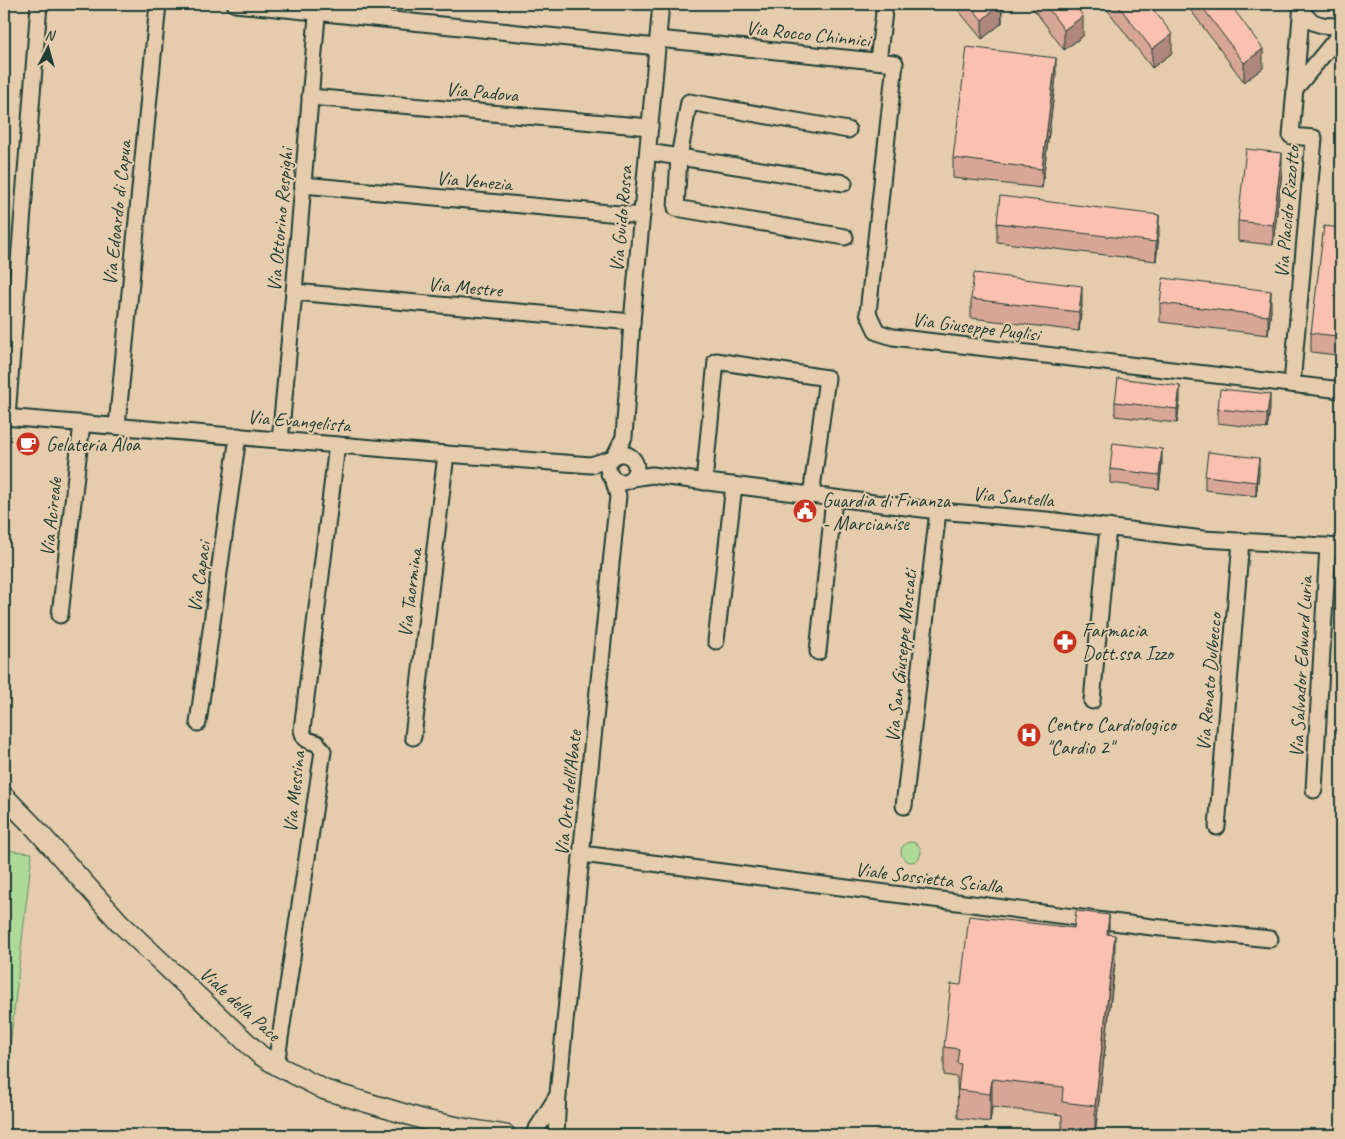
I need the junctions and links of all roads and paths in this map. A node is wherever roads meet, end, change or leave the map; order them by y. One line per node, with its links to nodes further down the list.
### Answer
1 (39, 4): 27 (street)
2 (158, 4): 29 (street, Via Edoardo di Capua)
3 (235, 4): 7 (street, Via Rocco Chinnici)
4 (661, 4): 10 (street, Via Guido Rossa)
5 (885, 4): 11 (street)
6 (1302, 5): 8 (street); 13 (street, Via Placido Rizzotto)
7 (317, 8): 10 (street, Via Rocco Chinnici); 14 (street, Via Ottorino Respighi)
8 (1341, 25)
9 (1341, 33): 13 (street)
10 (657, 43): 11 (street, Via Rocco Chinnici); 15 (street, Via Guido Rossa)
11 (878, 61): 12 (street, Via Rocco Chinnici)
12 (895, 63): 25 (street, Via Giuseppe Puglisi)
13 (1295, 89): 25 (street, Via Placido Rizzotto)
14 (310, 97): 15 (street, Via Padova); 20 (street, Via Ottorino Respighi)
15 (650, 128): 17 (street, Via Guido Rossa)
16 (848, 130): 18 (street)
17 (648, 152): 18 (street); 21 (street, Via Guido Rossa)
18 (679, 157): 19 (street); 22 (street)
19 (844, 183)
20 (303, 185): 21 (street, Via Venezia); 23 (street, Via Ottorino Respighi)
21 (642, 216): 24 (street, Via Guido Rossa)
22 (845, 237)
23 (294, 292): 24 (street, Via Mestre); 32 (street, Via Ottorino Respighi)
24 (632, 322): 31 (street, Via Guido Rossa)
25 (1292, 384): 26 (street, Via Giuseppe Puglisi)
26 (1341, 390)
27 (6, 417): 28 (street, Via Evangelista)
28 (82, 423): 29 (street, Via Evangelista); 46 (street, Via Acireale)
29 (117, 426): 30 (street, Via Evangelista)
30 (238, 436): 32 (street, Via Evangelista); 50 (street, Via Capaci)
31 (624, 437): 35 (street, Via Guido Rossa); 36 (street, Via Guido Rossa)
32 (280, 440): 33 (street, Via Evangelista)
33 (338, 445): 34 (street, Via Evangelista); 60 (street, Via Messina)
34 (446, 454): 36 (street, Via Evangelista); 51 (street, Via Taormina)
35 (634, 460): 36 (street); 36 (street, Via Evangelista); 37 (street, Via Santella)
36 (618, 471): 37 (street, Via Santella); 58 (street, Via Orto dell'Abate)
37 (652, 475): 38 (street, Via Santella)
38 (704, 482): 39 (street, Via Santella); 40 (street)
39 (734, 485): 40 (street, Via Santella); 47 (street)
40 (811, 496): 41 (street, Via Santella)
41 (834, 499): 42 (street, Via Santella); 48 (street)
42 (938, 511): 43 (street, Via Santella); 54 (street, Via San Giuseppe Moscati)
43 (1108, 527): 44 (street, Via Santella); 49 (street)
44 (1241, 541): 45 (street, Via Santella); 56 (street, Via Renato Dulbecco)
45 (1334, 546): 52 (street, Via Salvador Edward Luria)
46 (60, 615)
47 (716, 641)
48 (818, 652)
49 (1092, 701)
50 (198, 723)
51 (413, 737)
52 (1314, 790)
53 (4, 796): 57 (street, Viale della Pace)
54 (904, 806)
55 (4, 816): 57 (street, Viale della Pace)
56 (1216, 827)
57 (35, 828): 60 (street, Viale della Pace)
58 (582, 854): 59 (street, Viale Sossietta Scialla); 61 (street, Via Orto dell'Abate)
59 (1270, 939)
60 (276, 1065): 62 (street, Viale della Pace)
61 (558, 1094): 64 (street); 65 (street, Via Orto dell'Abate)
62 (472, 1132): 63 (street, Viale della Pace)
63 (506, 1135)
64 (533, 1135)
65 (556, 1135)

